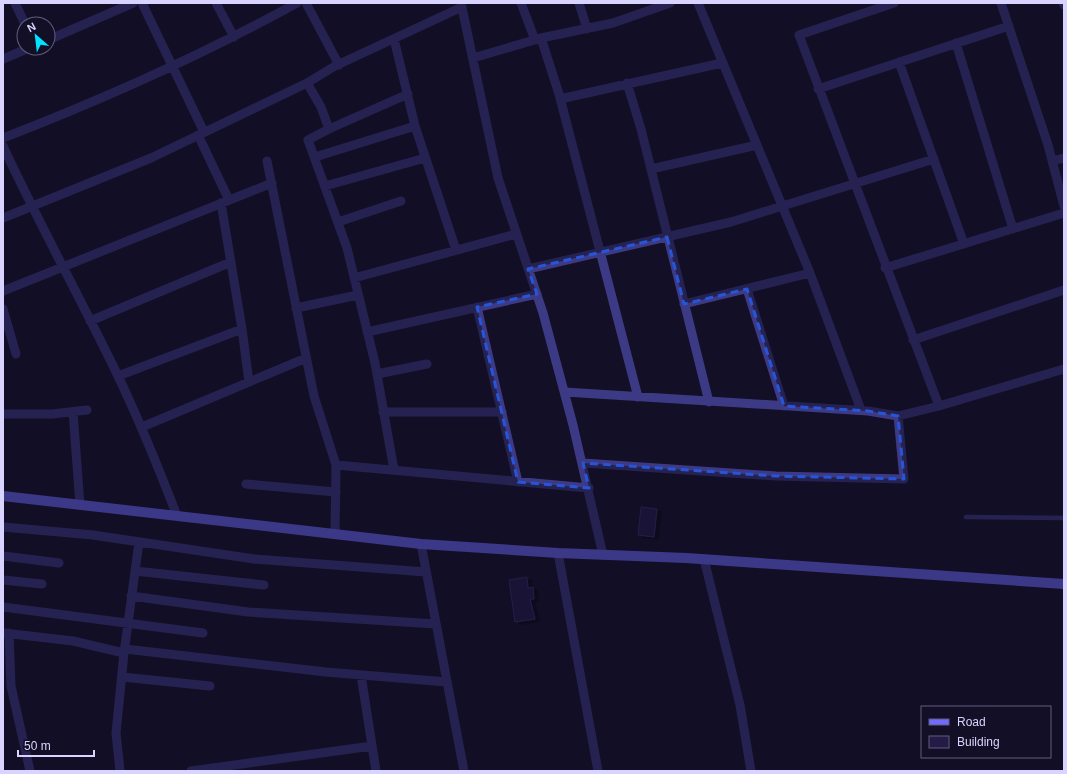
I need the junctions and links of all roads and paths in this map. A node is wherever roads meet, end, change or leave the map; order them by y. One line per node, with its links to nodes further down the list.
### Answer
1 (15, 3): 14 (street)
2 (133, 3): 17 (street)
3 (142, 3): 28 (street)
4 (216, 3): 18 (street)
5 (298, 3): 18 (street)
6 (306, 3): 27 (street)
7 (521, 3): 20 (street)
8 (579, 3): 16 (street)
9 (670, 3): 16 (street)
10 (698, 3): 26 (street)
11 (894, 3): 31 (street)
12 (1001, 3): 15 (street)
13 (462, 5): 19 (street); 23 (street)
14 (21, 16)
15 (1009, 26): 21 (street); 45 (street)
16 (587, 29): 20 (street)
17 (56, 37)
18 (234, 38): 28 (street)
19 (394, 39): 27 (street); 32 (street)
20 (538, 39): 23 (street); 33 (street)
21 (956, 43): 25 (street); 58 (street)
22 (16, 54): 24 (street)
23 (473, 58): 59 (street)
24 (3, 59)
25 (899, 62): 31 (street); 43 (street)
26 (722, 63): 30 (street); 38 (street)
27 (339, 65): 29 (street)
28 (171, 67): 36 (street); 37 (street)
29 (307, 83): 35 (street); 36 (street)
30 (627, 83): 33 (street); 46 (street)
31 (818, 89): 48 (street)
32 (408, 94): 34 (street); 35 (street)
33 (560, 99): 63 (street)
34 (415, 126): 40 (street); 41 (street)
35 (329, 129): 40 (street)
36 (201, 134): 50 (street); 54 (street)
37 (3, 138)
38 (757, 145): 46 (street); 52 (street)
39 (3, 146): 54 (street)
40 (314, 157): 49 (street)
41 (425, 158): 49 (street); 62 (street)
42 (1064, 158): 45 (street)
43 (934, 159): 48 (street); 61 (street)
44 (267, 161): 47 (street)
45 (1052, 161): 53 (street)
46 (651, 169): 60 (street)
47 (272, 183): 50 (street); 77 (street)
48 (854, 185): 52 (street); 66 (street)
49 (325, 186): 57 (street)
50 (225, 201): 64 (street); 65 (street)
51 (401, 201): 57 (street)
52 (783, 206): 60 (street); 68 (street)
53 (1064, 206)
54 (31, 207): 56 (street); 65 (street)
55 (1064, 213): 58 (street)
56 (3, 218)
57 (338, 222): 69 (street)
58 (1013, 229): 61 (street)
59 (516, 234): 62 (street); 67 (street)
60 (668, 237): 63 (street); 75 (street)
61 (964, 244): 66 (street)
62 (456, 250): 69 (street)
63 (601, 253): 67 (street); 91 (street)
64 (231, 262): 79 (street); 80 (street)
65 (62, 267): 72 (street); 79 (street)
66 (885, 268): 82 (street)
67 (528, 269): 73 (street)
68 (810, 273): 70 (street); 96 (street)
69 (354, 278): 74 (street)
70 (747, 289): 75 (street); 93 (street)
71 (1064, 290): 82 (street)
72 (3, 291)
73 (536, 294): 76 (street); 90 (street)
74 (358, 296): 77 (street); 81 (street)
75 (684, 304): 92 (street)
76 (477, 307): 81 (street); 99 (street)
77 (296, 308): 84 (street)
78 (3, 309): 83 (street)
79 (90, 321): 88 (street)
80 (242, 329): 88 (street); 89 (street)
81 (367, 332): 87 (street)
82 (913, 340): 94 (street)
83 (16, 354)
84 (306, 358): 89 (street); 104 (street)
85 (427, 364): 87 (street)
86 (1064, 369): 94 (street)
87 (377, 374): 98 (street)
88 (118, 376): 102 (street)
89 (249, 382): 102 (street)
90 (564, 392): 91 (street); 103 (street)
91 (638, 397): 92 (street)
92 (709, 402): 93 (street)
93 (784, 406): 96 (street)
94 (939, 406): 101 (street)
95 (87, 410): 97 (street)
96 (861, 410): 101 (street)
97 (73, 412): 100 (street); 111 (street)
98 (383, 412): 99 (street); 105 (street)
99 (502, 412): 106 (street)
100 (3, 414)
101 (898, 416): 103 (street)
102 (142, 426): 112 (street)
103 (583, 463): 108 (street)
104 (336, 465): 105 (street); 109 (street)
105 (394, 470): 106 (street)
106 (518, 482): 108 (street)
107 (246, 484): 109 (street)
108 (589, 488): 120 (street)
109 (336, 492): 116 (street)
110 (3, 496): 111 (street)
111 (80, 505): 112 (street)
112 (177, 516): 116 (street)
113 (966, 517): 114 (lane)
114 (1064, 518)
115 (3, 527): 117 (street)
116 (335, 534): 118 (street)
117 (139, 542): 124 (street); 125 (street)
118 (420, 544): 119 (street); 125 (street)
119 (558, 553): 120 (street); 148 (street)
120 (604, 554): 122 (street)
121 (3, 556): 123 (street)
122 (704, 559): 128 (street); 149 (street)
123 (59, 563)
124 (135, 571): 129 (street); 130 (street)
125 (426, 572): 133 (street)
126 (3, 580): 127 (street)
127 (42, 584)
128 (1064, 584)
129 (264, 585)
130 (131, 596): 132 (street); 133 (street)
131 (3, 606): 132 (street)
132 (128, 622): 134 (street); 136 (street)
133 (436, 624): 139 (street)
134 (203, 632)
135 (6, 633): 136 (street); 141 (street)
136 (125, 651): 137 (street); 138 (street)
137 (361, 674): 139 (street); 142 (street)
138 (122, 676): 140 (street); 144 (street)
139 (447, 682): 147 (street)
140 (210, 686)
141 (7, 687): 143 (street)
142 (372, 746): 145 (street); 146 (street)
143 (30, 771)
144 (120, 771)
145 (191, 771)
146 (376, 771)
147 (464, 771)
148 (598, 771)
149 (751, 771)

